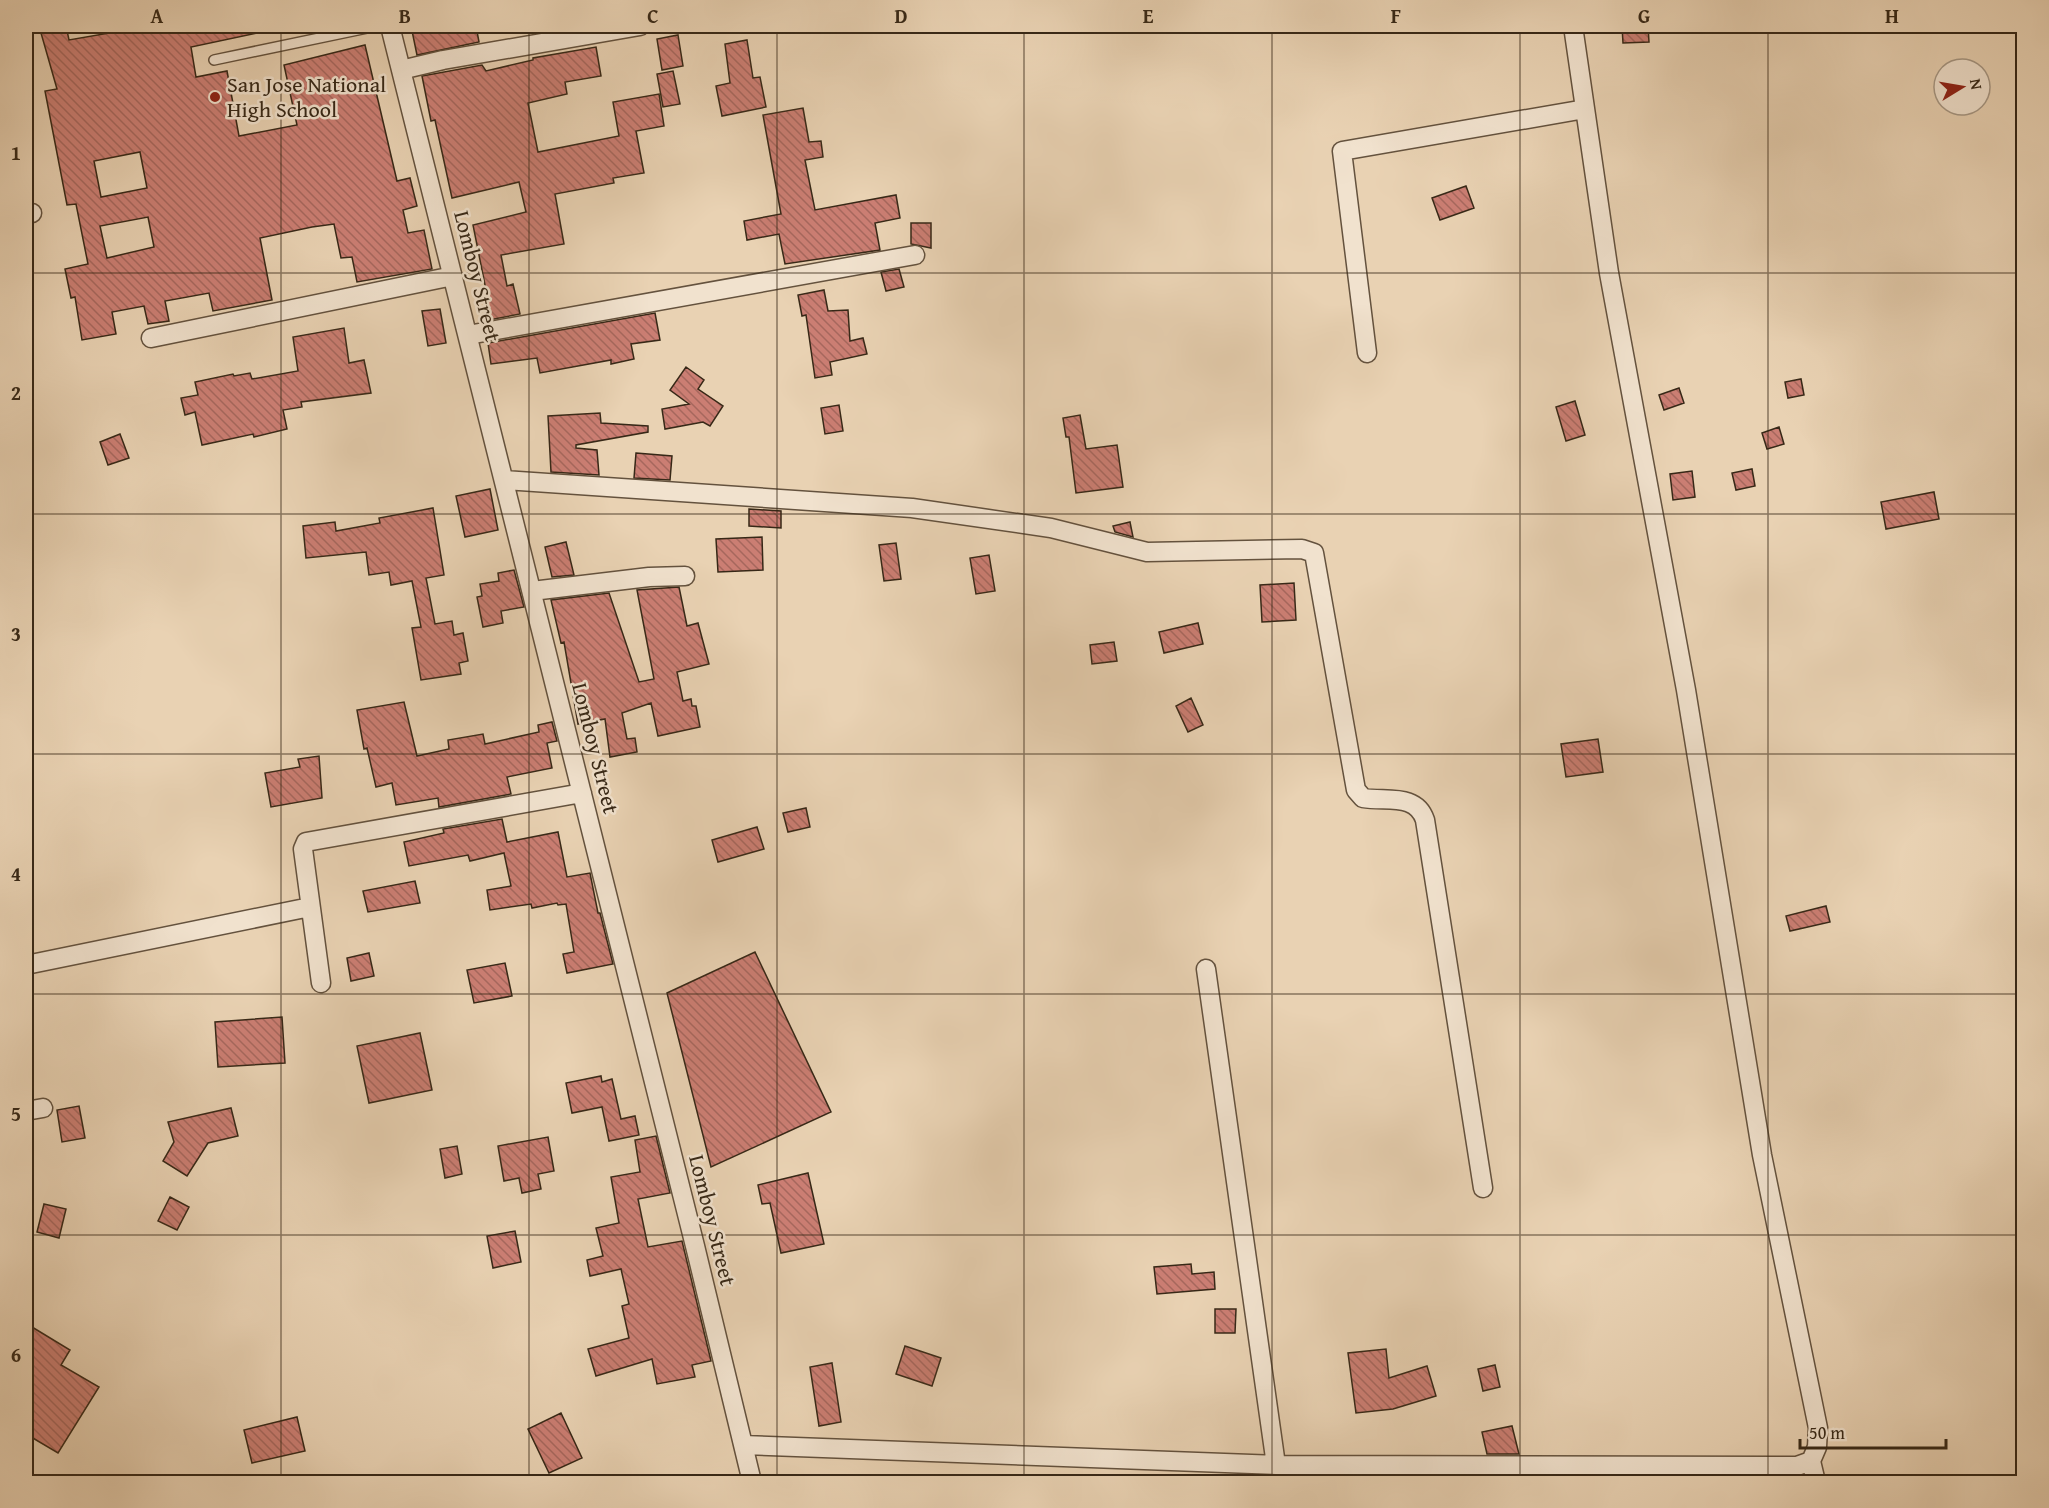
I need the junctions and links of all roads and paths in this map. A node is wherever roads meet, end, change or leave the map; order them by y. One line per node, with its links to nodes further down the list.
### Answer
1 (377, 26): 5 (lane)
2 (390, 26): 6 (street, Lomboy Street)
3 (640, 26): 6 (street)
4 (1573, 26): 7 (street)
5 (213, 60)
6 (401, 70): 9 (street, Lomboy Street)
7 (1585, 109): 12 (street); 23 (street)
8 (915, 255): 10 (street)
9 (453, 276): 10 (street, Lomboy Street); 11 (street)
10 (468, 335): 13 (street, Lomboy Street)
11 (151, 338)
12 (1367, 353)
13 (504, 480): 15 (street, Lomboy Street); 21 (street)
14 (685, 576): 15 (street)
15 (532, 591): 16 (street, Lomboy Street)
16 (582, 793): 17 (street); 22 (street, Lomboy Street)
17 (310, 907): 18 (street); 20 (street)
18 (26, 965)
19 (1206, 969): 24 (street)
20 (321, 983)
21 (1483, 1188)
22 (743, 1444): 24 (street); 25 (street, Lomboy Street)
23 (1811, 1461): 24 (street); 26 (street)
24 (1276, 1465)
25 (752, 1482)
26 (1816, 1482)

